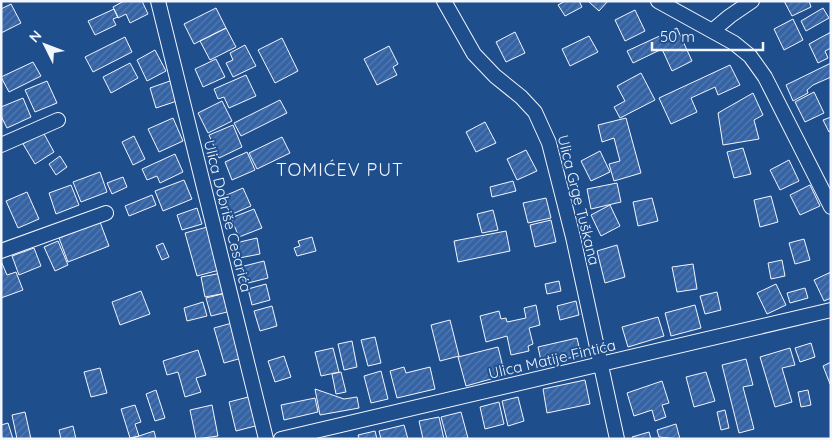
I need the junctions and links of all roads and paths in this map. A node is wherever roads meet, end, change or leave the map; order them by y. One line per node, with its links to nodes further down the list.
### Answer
1 (158, 1): 13 (street, Ulica Dobriše Cesarića)
2 (444, 1): 12 (street, Ulica Grge Tuškana)
3 (658, 1): 5 (street)
4 (752, 1): 5 (street)
5 (712, 31): 8 (street)
6 (58, 120): 7 (street)
7 (1, 145)
8 (831, 207)
9 (106, 213): 10 (street)
10 (1, 251)
11 (831, 310): 12 (street, Ulica Matije Fintića)
12 (600, 364): 14 (street, Ulica Matije Fintića); 15 (street, Ulica Grge Tuškana)
13 (266, 439)
14 (281, 439)
15 (617, 439)

